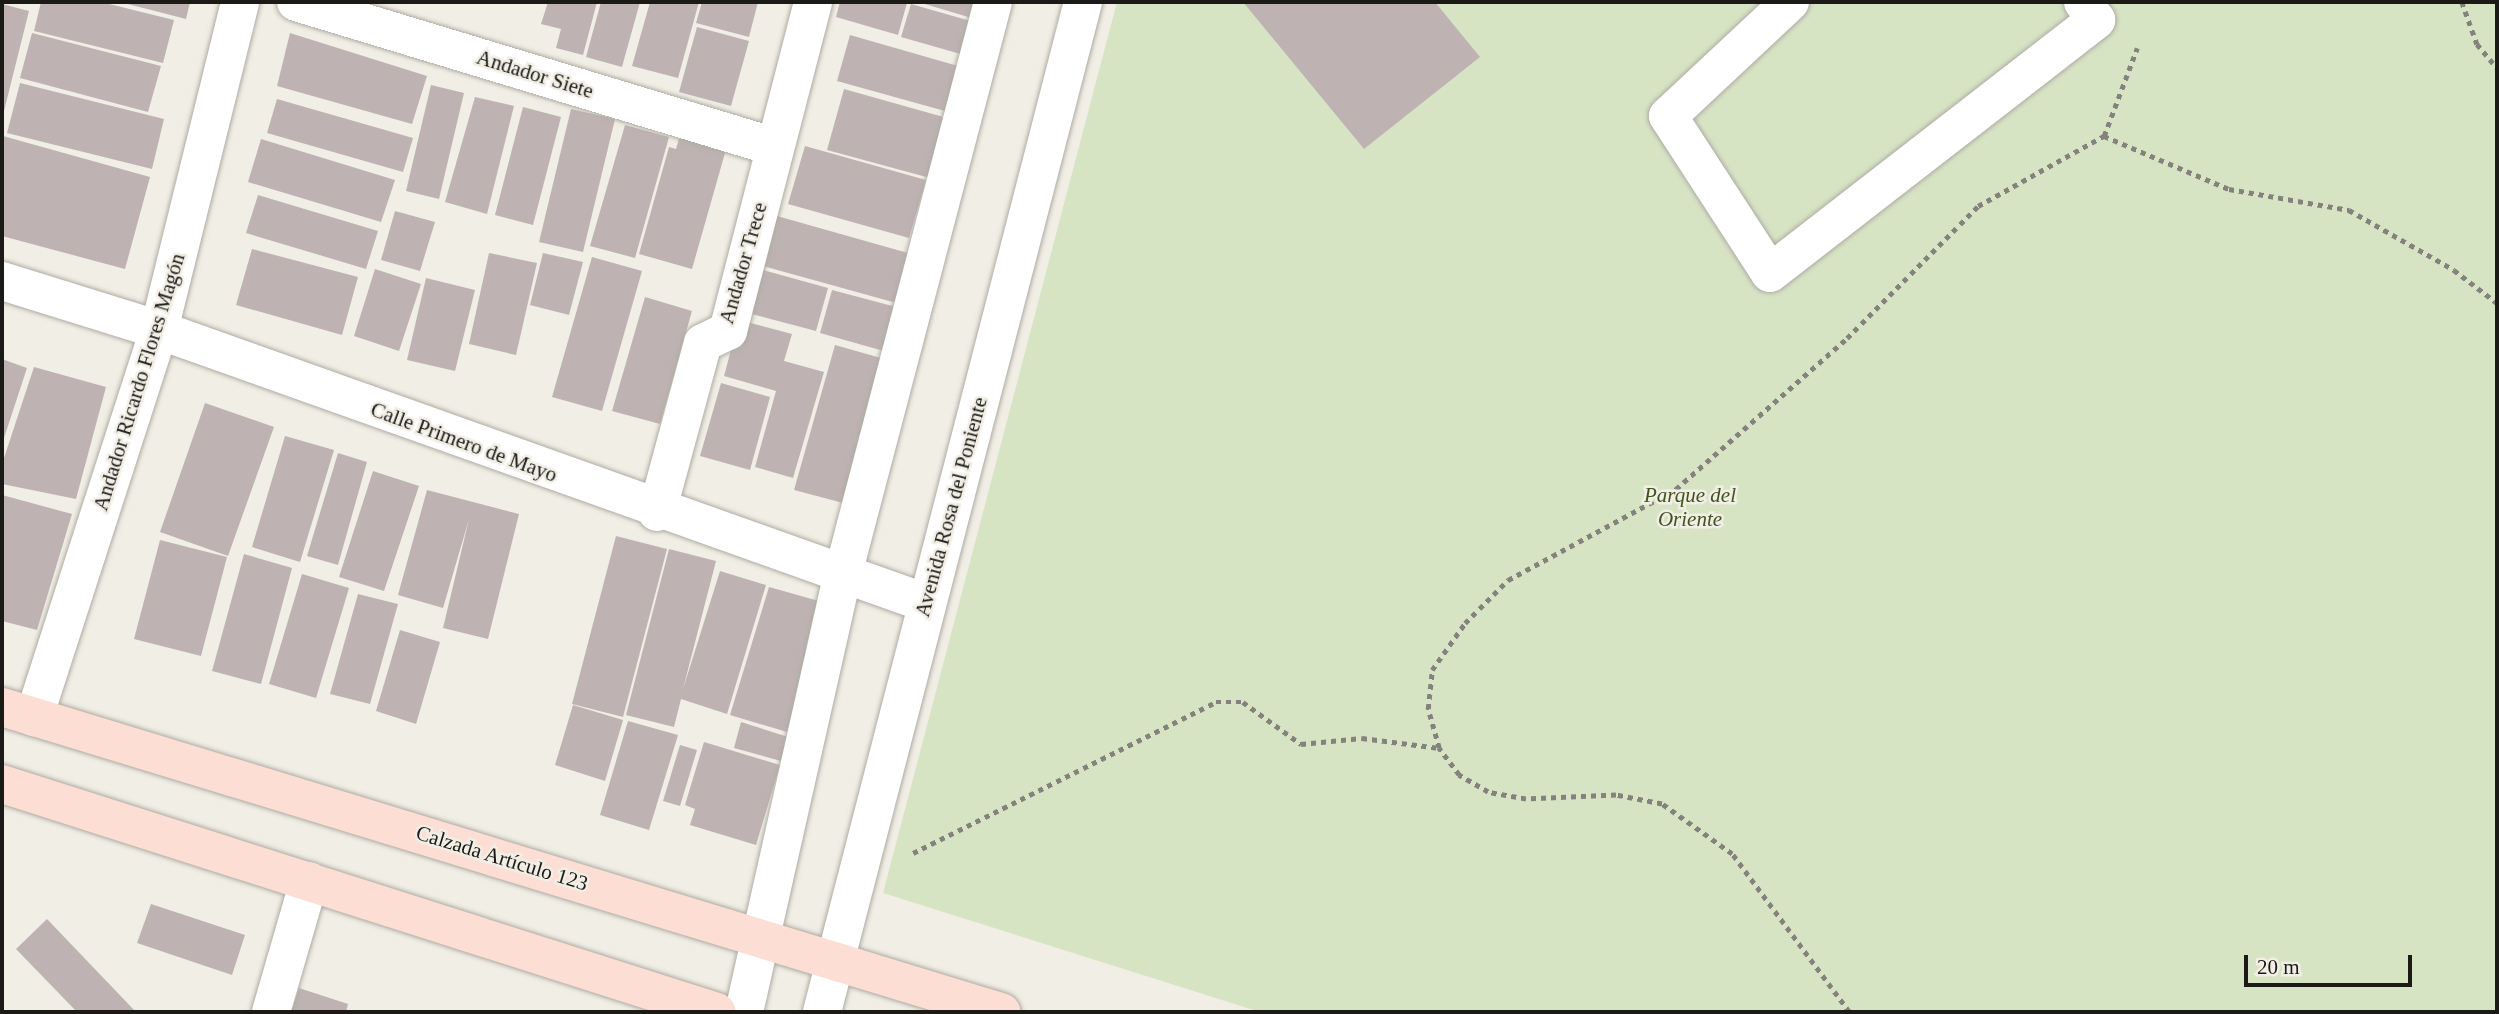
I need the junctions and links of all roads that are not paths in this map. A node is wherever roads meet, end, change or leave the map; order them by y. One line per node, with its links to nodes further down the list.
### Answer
1 (240, 2): 10 (street, Andador Ricardo Flores Magón)
2 (296, 2): 8 (street, Andador Siete)
3 (813, 2): 8 (street, Andador Trece)
4 (993, 2): 12 (street)
5 (1083, 2): 13 (street, Avenida Rosa del Poniente)
6 (1790, 2): 7 (street)
7 (2083, 2)
8 (775, 147): 11 (street, Andador Trece)
9 (2, 281): 10 (street, Calle Primero de Mayo)
10 (159, 330): 11 (street, Calle Primero de Mayo); 14 (street, Andador Ricardo Flores Magón)
11 (657, 512): 12 (street, Calle Primero de Mayo)
12 (843, 574): 13 (street, Calle Primero de Mayo); 17 (street)
13 (926, 603): 18 (street, Avenida Rosa del Poniente)
14 (18, 712): 17 (main road, Calzada Artículo 123)
15 (2, 784): 16 (main road)
16 (309, 881): 19 (street); 20 (main road)
17 (760, 935): 18 (main road, Calzada Artículo 123); 21 (street)
18 (835, 959): 22 (street, Avenida Rosa del Poniente); 23 (main road, Calzada Artículo 123)
19 (271, 1012)
20 (717, 1012)
21 (744, 1012)
22 (822, 1012)
23 (1001, 1012)

